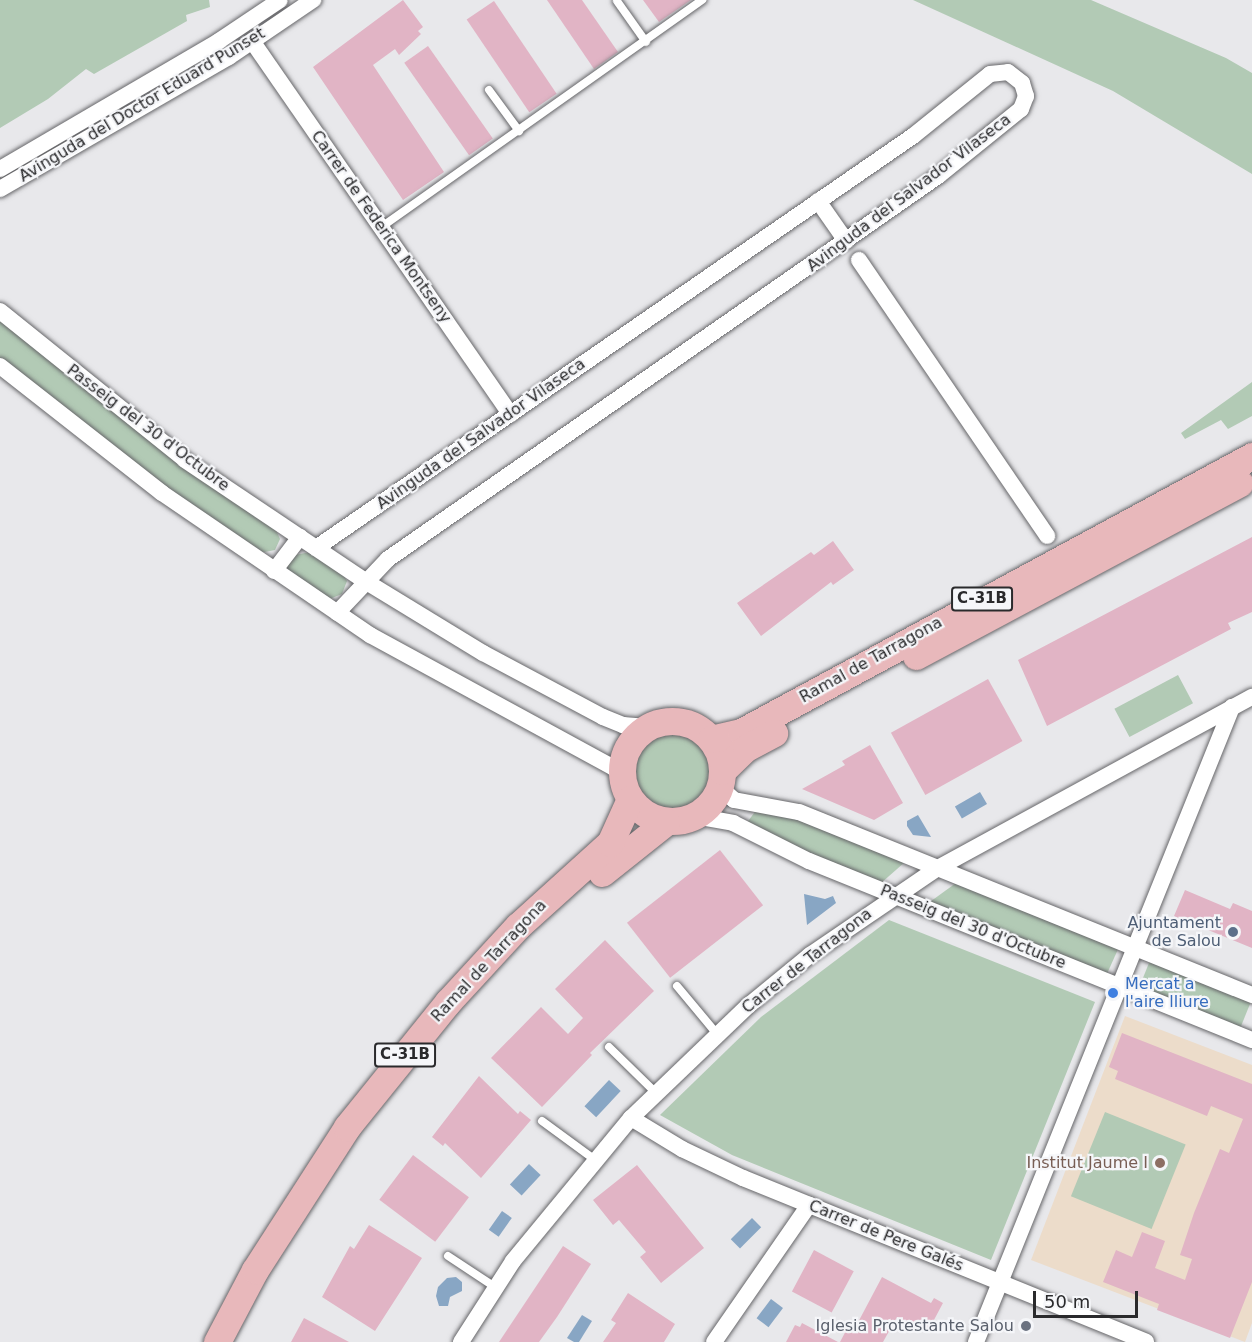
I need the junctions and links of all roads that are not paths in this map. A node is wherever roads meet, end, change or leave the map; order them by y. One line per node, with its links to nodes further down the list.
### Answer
1 (280, 0): 9 (street, Avinguda del Doctor Eduard Punset)
2 (313, 0): 5 (street, Avinguda del Doctor Eduard Punset)
3 (702, 0): 6 (lane)
4 (617, 1): 6 (lane)
5 (252, 40): 10 (street, Avinguda del Doctor Eduard Punset); 12 (street, Carrer de Federica Montseny)
6 (646, 42): 8 (lane)
7 (489, 90): 8 (lane)
8 (519, 131): 12 (lane)
9 (0, 169)
10 (0, 189)
11 (818, 201): 13 (street); 13 (street, Avinguda del Salvador Vilaseca); 17 (street, Avinguda del Salvador Vilaseca)
12 (380, 228): 17 (street, Carrer de Federica Montseny)
13 (846, 241): 26 (street, Avinguda del Salvador Vilaseca)
14 (859, 260): 22 (street)
15 (0, 311): 23 (street, Passeig del 30 d'Octubre)
16 (0, 366): 25 (street)
17 (510, 414): 24 (street, Avinguda del Salvador Vilaseca)
18 (1252, 456): 31 (main road, Ramal de Tarragona / C-31B)
19 (1252, 477): 21 (main road, Ramal de Tarragona / C-31B)
20 (1252, 484): 21 (main road, C-31B)
21 (1222, 493): 32 (main road, Ramal de Tarragona / C-31B)
22 (1047, 536)
23 (300, 537): 24 (street, Passeig del 30 d'Octubre); 25 (street)
24 (316, 548): 26 (street, Passeig del 30 d'Octubre)
25 (274, 571): 27 (street)
26 (365, 581): 27 (street); 30 (street, Passeig del 30 d'Octubre)
27 (337, 613): 33 (street)
28 (1252, 697): 29 (street, Carrer de Tarragona)
29 (1232, 707): 36 (street, Carrer de Tarragona); 38 (street)
30 (647, 727): 31 (main road); 33 (main road, C-31B)
31 (711, 739): 32 (main road)
32 (721, 779): 34 (main road, C-31B); 36 (street)
33 (626, 789): 35 (main road); 53 (main road, Ramal de Tarragona / C-31B)
34 (695, 816): 35 (main road, C-31B); 37 (street, Passeig del 30 d'Octubre)
35 (666, 822): 54 (main road, Ramal de Tarragona / C-31B)
36 (936, 869): 37 (street, Carrer de Tarragona); 38 (street)
37 (895, 895): 40 (street, Passeig del 30 d'Octubre); 42 (street, Carrer de Tarragona)
38 (1134, 949): 40 (street); 41 (street)
39 (677, 986): 42 (lane)
40 (1119, 986): 43 (street, Passeig del 30 d'Octubre); 51 (street)
41 (1252, 995)
42 (717, 1034): 45 (street, Carrer de Tarragona)
43 (1252, 1040)
44 (609, 1047): 45 (lane)
45 (656, 1093): 46 (street, Carrer de Tarragona)
46 (632, 1118): 48 (street, Carrer de Tarragona); 49 (street, Carrer de Pere Galés)
47 (542, 1121): 48 (lane)
48 (595, 1160): 52 (street, Carrer de Tarragona)
49 (808, 1205): 51 (street, Carrer de Pere Galés); 56 (street)
50 (448, 1256): 52 (lane)
51 (999, 1282): 57 (street); 58 (street, Carrer de Pere Galés)
52 (495, 1287): 55 (street, Carrer de Tarragona)
53 (217, 1342)
54 (237, 1342)
55 (461, 1342)
56 (714, 1342)
57 (976, 1342)
58 (1146, 1342)

